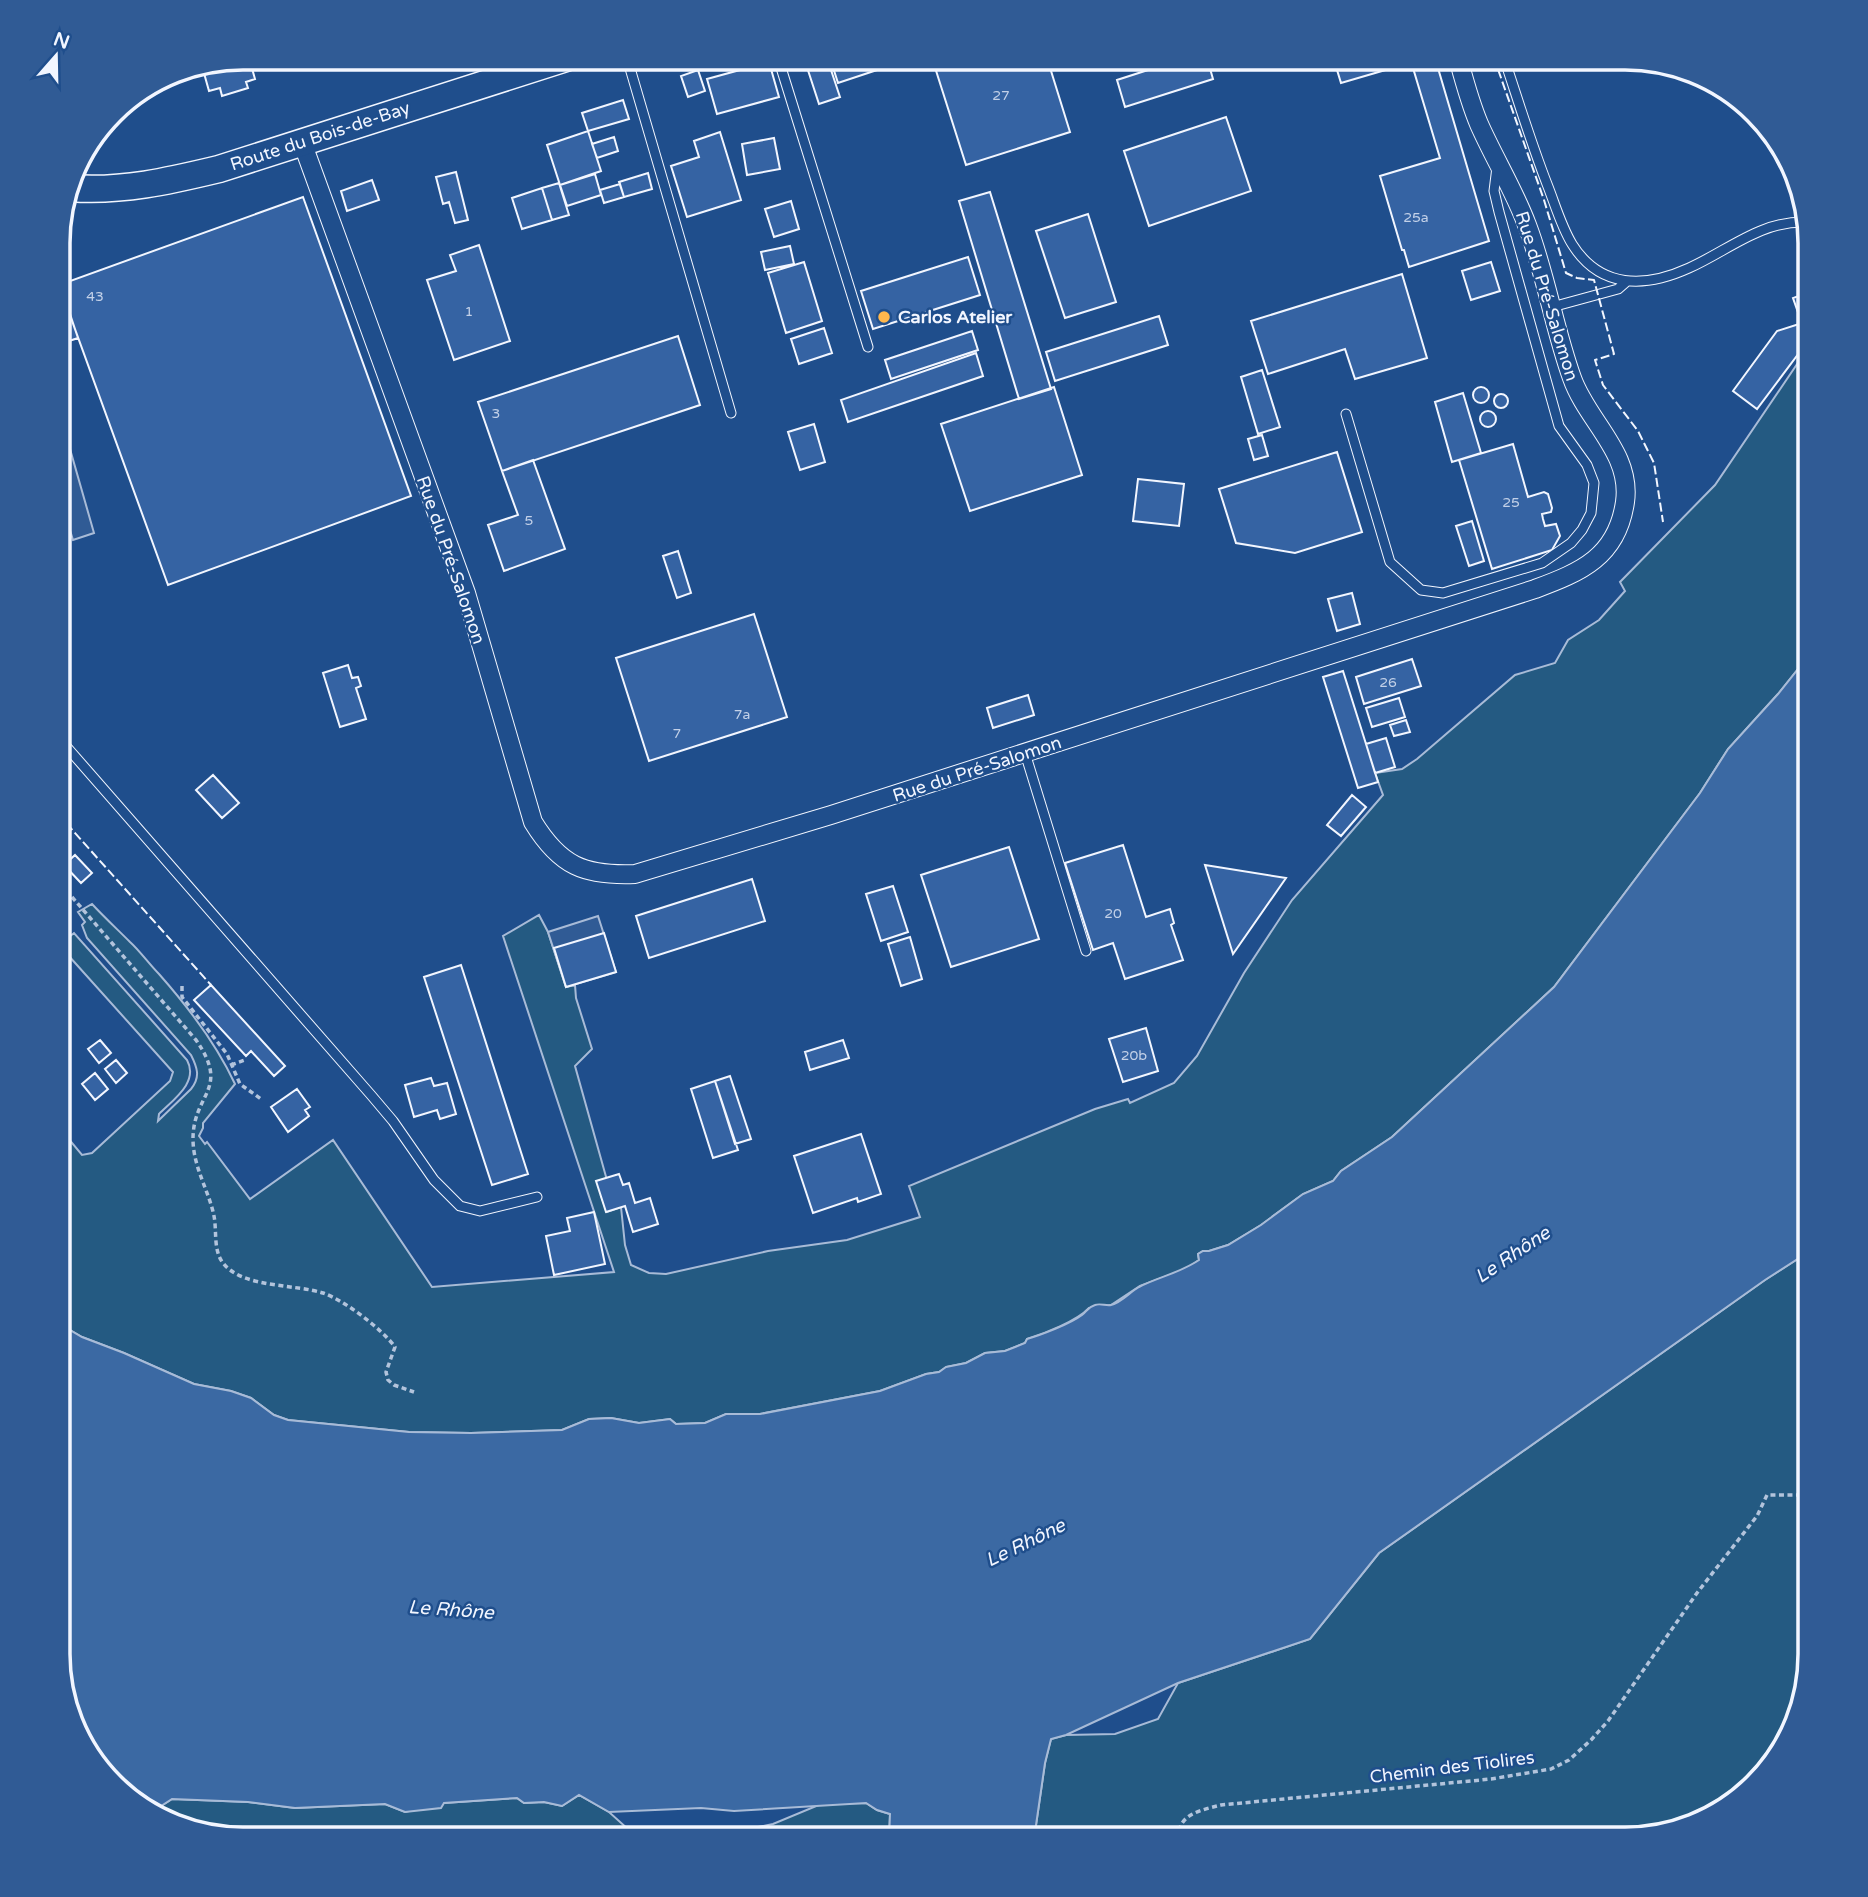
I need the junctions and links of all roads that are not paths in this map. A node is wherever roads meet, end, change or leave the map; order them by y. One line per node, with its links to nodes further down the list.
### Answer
1 (528, 70): 6 (main road, Route du Bois-de-Bay)
2 (631, 70): 13 (lane)
3 (782, 70): 12 (lane)
4 (1462, 70): 7 (street, Rue du Pré-Salomon)
5 (1508, 70): 10 (lane)
6 (302, 142): 8 (main road, Route du Bois-de-Bay); 16 (street, Rue du Pré-Salomon)
7 (1498, 161): 11 (street, Rue du Pré-Salomon); 14 (lane)
8 (79, 188)
9 (1797, 222): 10 (lane)
10 (1626, 282): 11 (lane)
11 (1552, 307): 16 (street, Rue du Pré-Salomon)
12 (868, 347)
13 (731, 413)
14 (1346, 414)
15 (70, 751): 18 (lane)
16 (1025, 753): 17 (lane)
17 (1086, 951)
18 (537, 1197)

